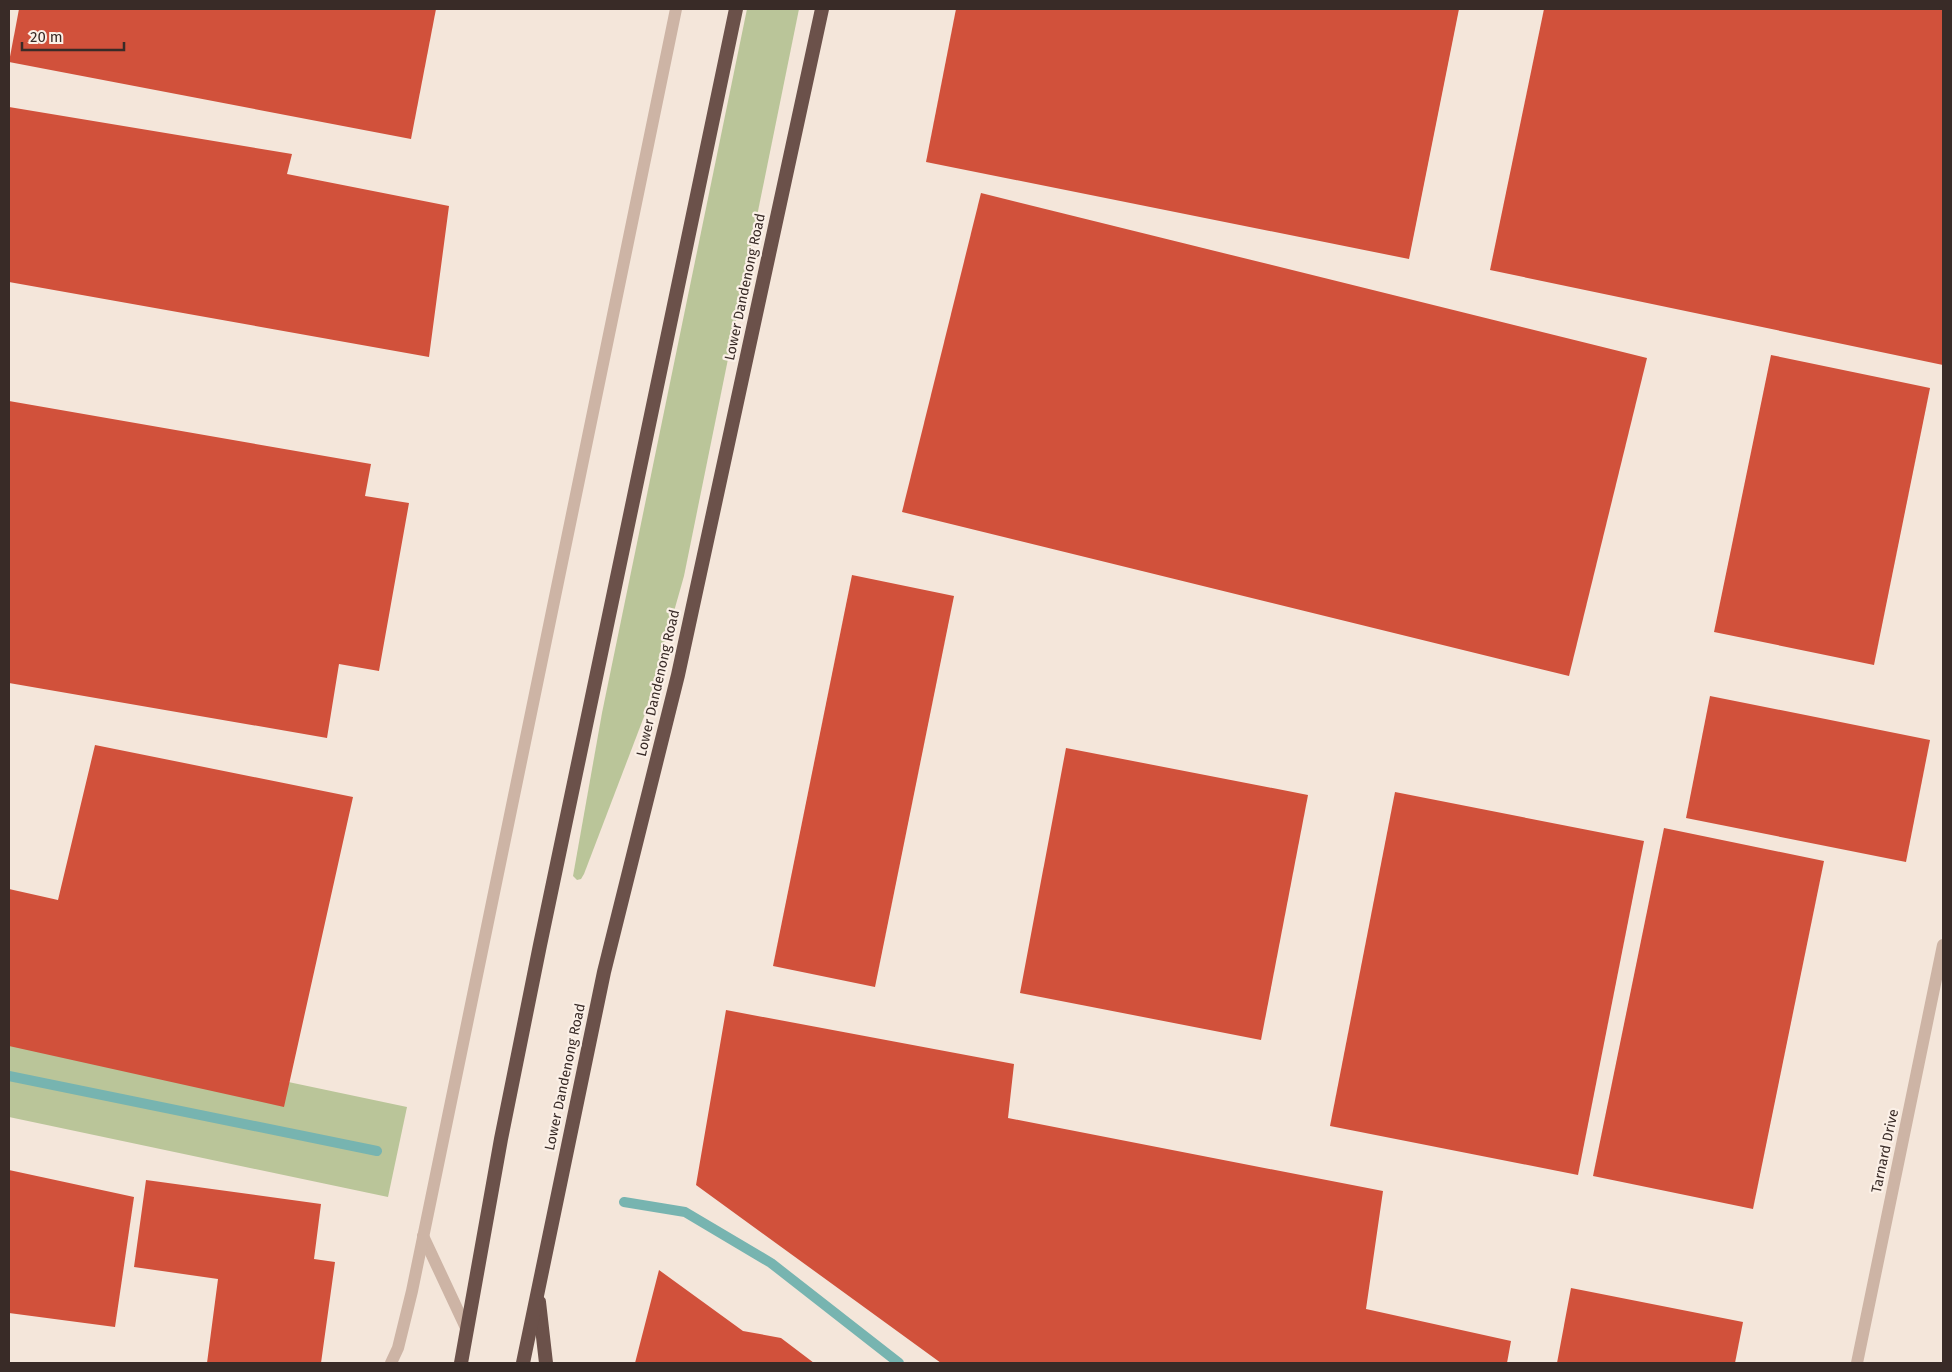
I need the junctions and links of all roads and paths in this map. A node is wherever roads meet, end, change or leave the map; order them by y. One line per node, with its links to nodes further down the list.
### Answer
1 (676, 9): 5 (street)
2 (736, 9): 7 (highway)
3 (822, 9): 6 (highway, Lower Dandenong Road)
4 (1943, 945): 12 (street, Tarnard Drive)
5 (423, 1236): 7 (street); 8 (street)
6 (538, 1286): 10 (highway, Lower Dandenong Road); 11 (highway)
7 (467, 1330): 9 (highway)
8 (391, 1363)
9 (461, 1363)
10 (523, 1363)
11 (546, 1363)
12 (1857, 1363)

